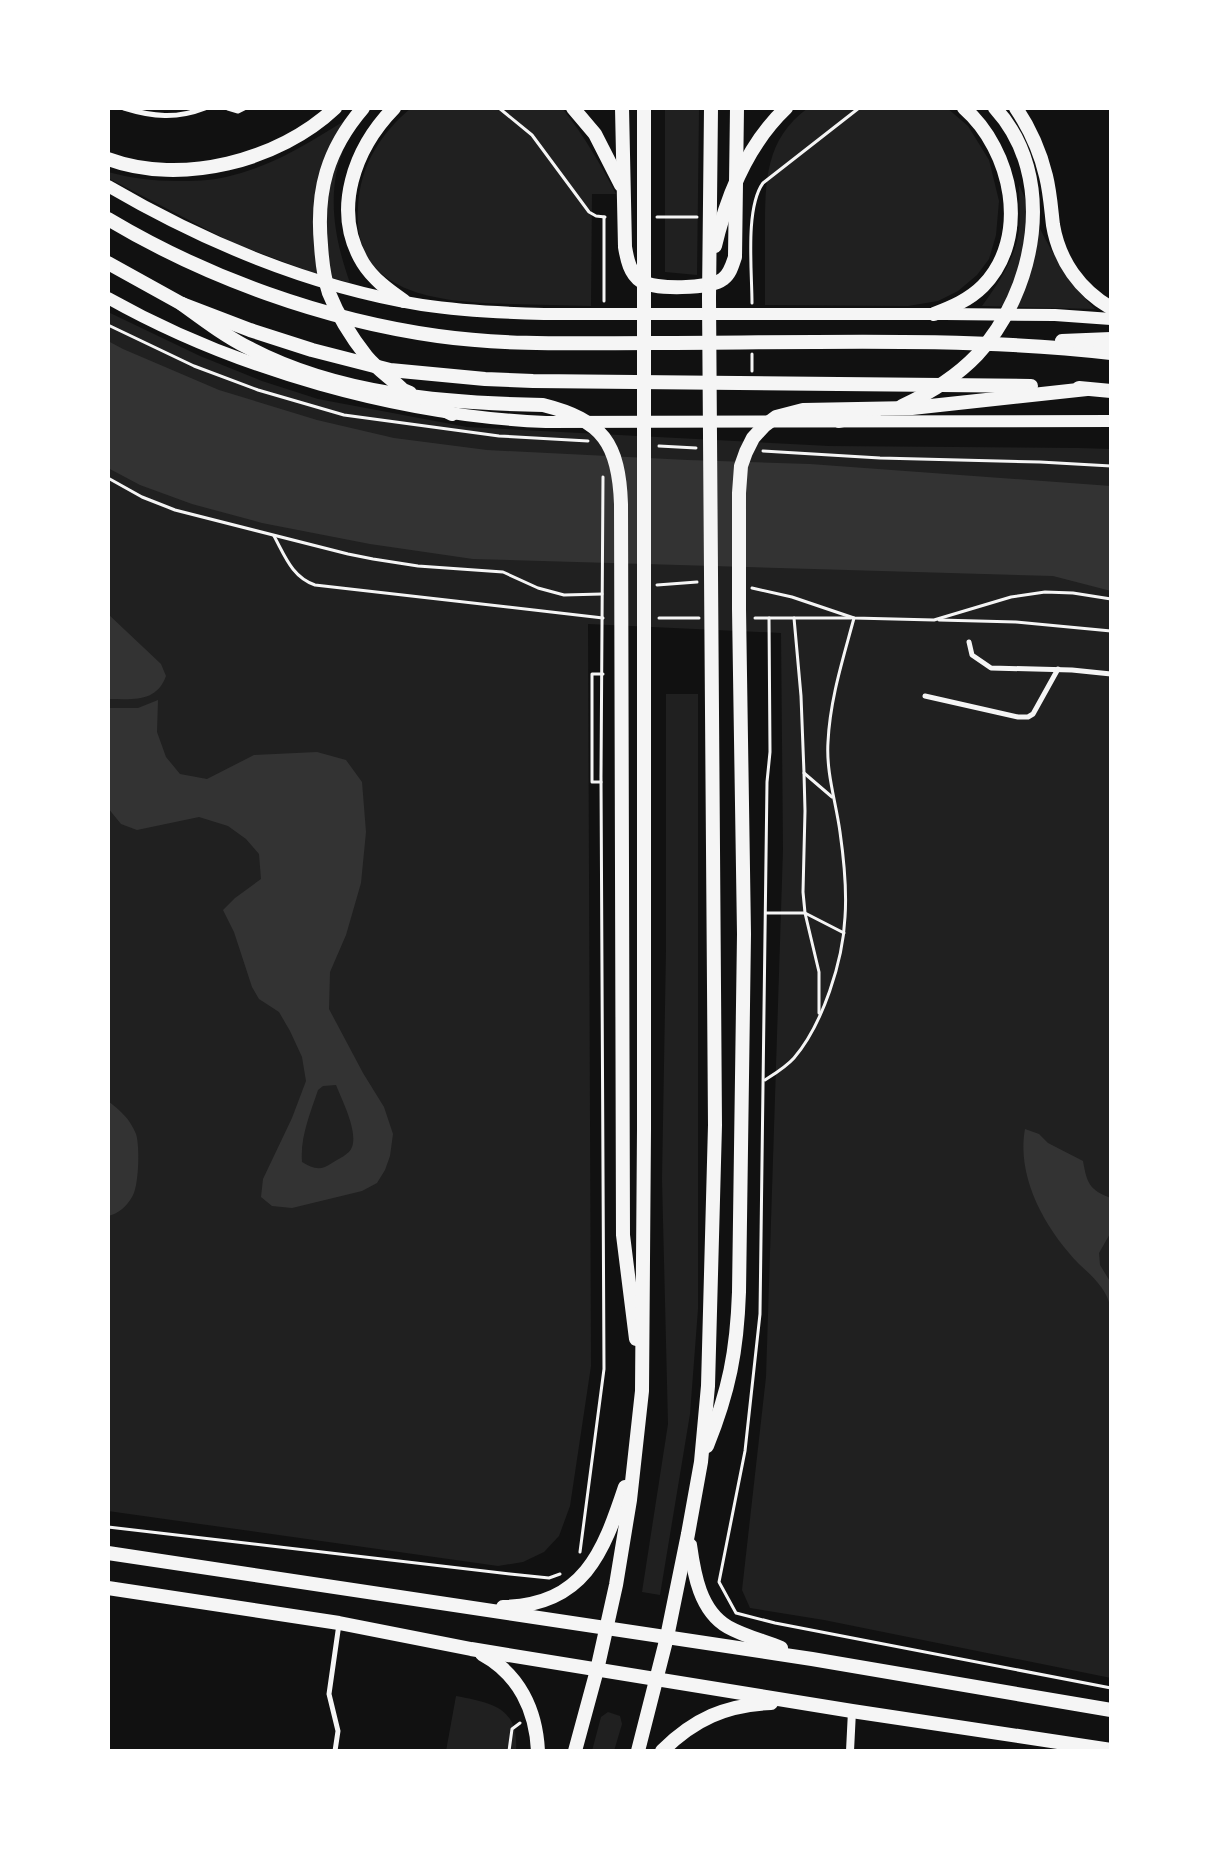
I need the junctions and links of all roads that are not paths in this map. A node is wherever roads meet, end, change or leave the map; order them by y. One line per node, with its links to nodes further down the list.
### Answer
1 (124, 108): 2 (lane)
2 (205, 108)
3 (228, 108): 4 (lane)
4 (244, 108)
5 (335, 108): 17 (main road)
6 (363, 108): 34 (main road)
7 (394, 108): 24 (main road)
8 (573, 108): 21 (main road)
9 (622, 108): 12 (main road)
10 (644, 108): 21 (main road)
11 (711, 108): 23 (main road)
12 (737, 108)
13 (786, 108): 23 (main road)
14 (964, 108): 27 (main road)
15 (995, 108): 35 (main road)
16 (1016, 108): 26 (main road)
17 (108, 159)
18 (108, 186): 24 (main road)
19 (108, 219): 30 (main road)
20 (108, 263): 25 (main road)
21 (644, 293): 41 (main road)
22 (108, 298): 34 (main road)
23 (709, 298): 43 (main road)
24 (404, 301): 27 (main road)
25 (182, 304): 32 (main road); 41 (main road)
26 (1111, 308)
27 (934, 314): 28 (main road)
28 (1111, 319)
29 (1111, 339): 30 (main road)
30 (1010, 344): 31 (main road)
31 (1111, 353)
32 (1087, 389): 33 (main road); 43 (main road)
33 (1111, 391)
34 (452, 414): 35 (main road)
35 (839, 421): 36 (main road)
36 (1111, 421)
37 (969, 642): 38 (lane)
38 (1058, 669): 39 (lane); 40 (lane)
39 (1111, 674)
40 (925, 696)
41 (642, 1391): 42 (main road)
42 (636, 1452): 47 (main road); 49 (main road)
43 (701, 1462): 44 (main road)
44 (688, 1534): 50 (main road); 52 (main road)
45 (108, 1553): 47 (main road)
46 (108, 1588): 48 (main road)
47 (468, 1607): 49 (main road)
48 (339, 1623): 51 (main road); 59 (lane)
49 (607, 1628): 50 (main road); 53 (main road)
50 (667, 1637): 52 (main road); 54 (main road)
51 (471, 1649): 53 (main road); 60 (main road)
52 (812, 1659): 56 (main road)
53 (597, 1670): 54 (main road); 61 (main road)
54 (656, 1679): 55 (main road); 62 (main road)
55 (795, 1701): 57 (main road); 63 (main road)
56 (1111, 1710)
57 (852, 1711): 58 (main road); 64 (street)
58 (1111, 1750)
59 (335, 1751)
60 (538, 1751)
61 (575, 1751)
62 (638, 1751)
63 (662, 1751)
64 (850, 1751)

